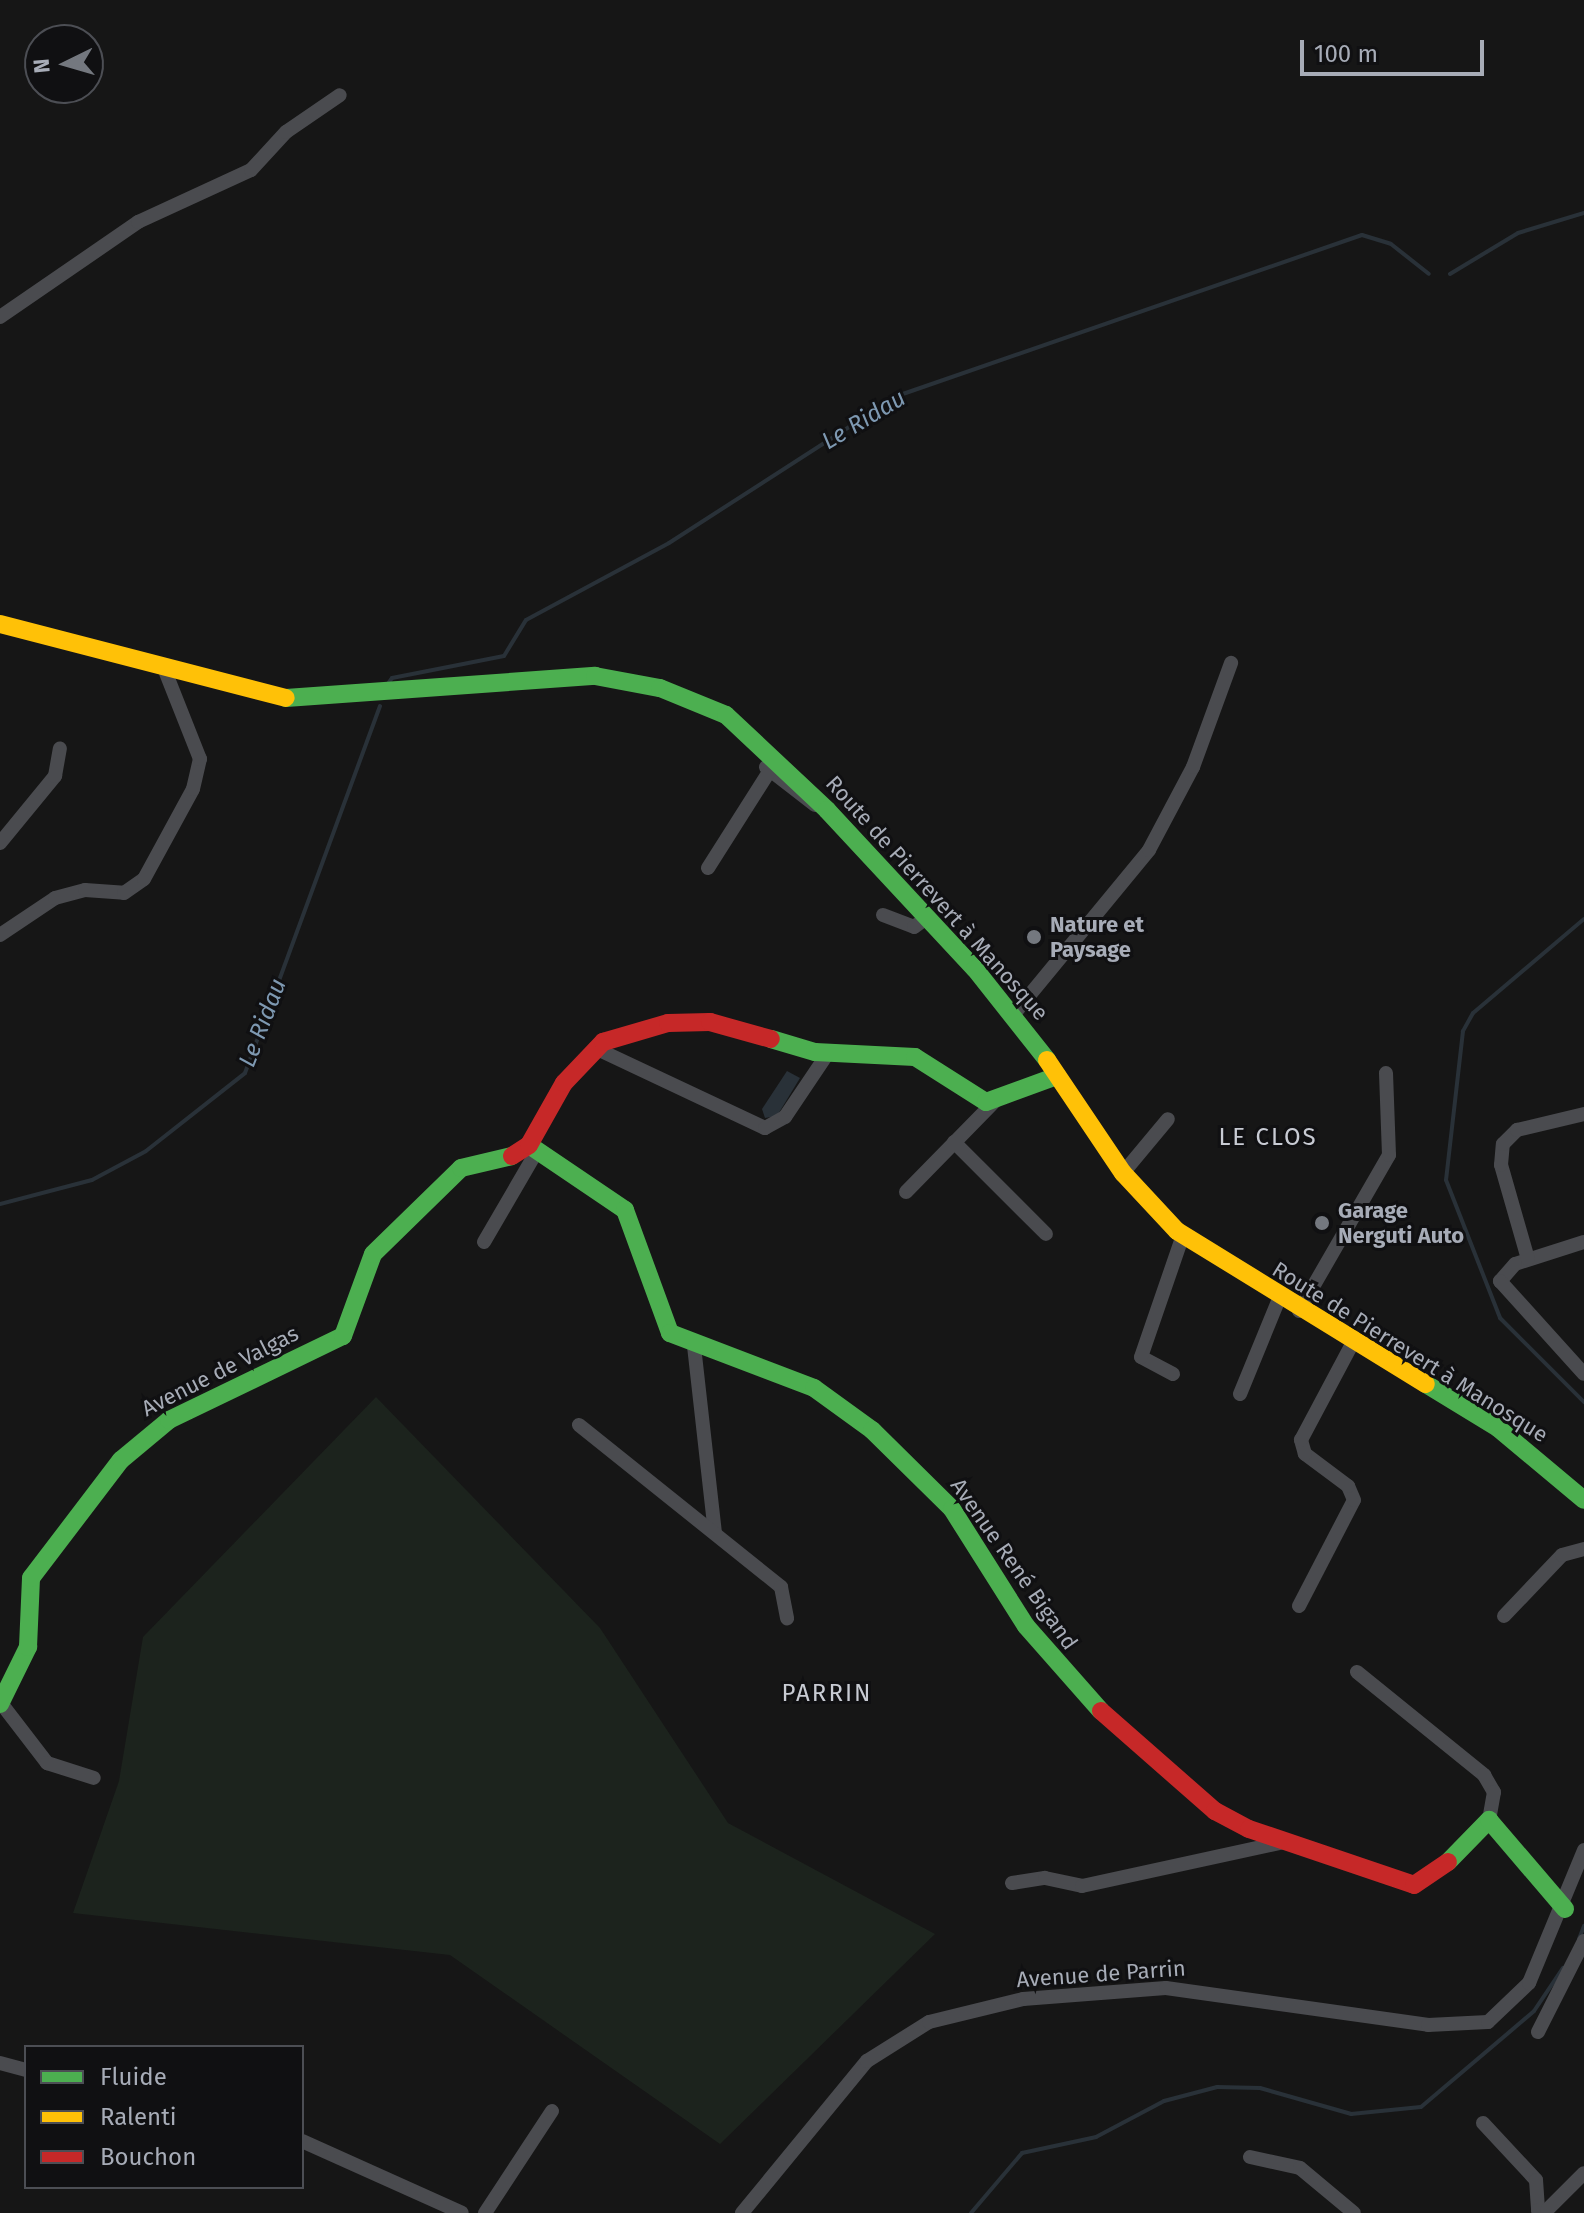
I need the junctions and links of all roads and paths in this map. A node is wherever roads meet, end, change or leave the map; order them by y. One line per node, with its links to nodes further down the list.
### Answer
1 (340, 95): 2 (street)
2 (0, 317)
3 (0, 612): 5 (street, Route de Pierrevert à Manosque)
4 (0, 624): 5 (street, Route de Pierrevert à Manosque)
5 (119, 658): 7 (street, Route de Pierrevert à Manosque)
6 (1231, 663): 17 (street)
7 (166, 673): 8 (street, Route de Pierrevert à Manosque); 16 (street)
8 (754, 737): 10 (street); 11 (street, Route de Pierrevert à Manosque)
9 (60, 748): 12 (street)
10 (769, 772): 11 (street); 13 (street)
11 (827, 810): 15 (street, Route de Pierrevert à Manosque)
12 (0, 843)
13 (708, 868)
14 (883, 915): 15 (street)
15 (928, 917): 17 (street, Route de Pierrevert à Manosque)
16 (0, 935)
17 (1014, 1014): 21 (street, Route de Pierrevert à Manosque)
18 (595, 1048): 19 (street); 19 (street); 26 (street)
19 (828, 1053): 22 (street)
20 (1386, 1073): 35 (street)
21 (1057, 1076): 22 (street); 27 (street, Route de Pierrevert à Manosque)
22 (994, 1102): 25 (street)
23 (1584, 1114): 33 (street)
24 (1168, 1119): 27 (street)
25 (954, 1142): 28 (street); 29 (street)
26 (533, 1148): 31 (street); 37 (street, Avenue René Bigand); 49 (street, Avenue de Valgas)
27 (1123, 1173): 30 (street, Route de Pierrevert à Manosque)
28 (906, 1192)
29 (1046, 1234)
30 (1183, 1235): 34 (street, Route de Pierrevert à Manosque); 38 (street)
31 (484, 1242)
32 (1584, 1242): 33 (street)
33 (1528, 1259): 39 (street)
34 (1279, 1299): 35 (street, Route de Pierrevert à Manosque); 40 (street)
35 (1299, 1311): 36 (street, Route de Pierrevert à Manosque)
36 (1353, 1342): 42 (street, Route de Pierrevert à Manosque); 45 (street)
37 (694, 1346): 43 (street); 52 (street, Avenue René Bigand)
38 (1173, 1374)
39 (1584, 1374)
40 (1240, 1394)
41 (579, 1425): 43 (street)
42 (1584, 1500)
43 (715, 1532): 47 (street)
44 (1584, 1549): 46 (street)
45 (1299, 1606)
46 (1504, 1616)
47 (787, 1618)
48 (1357, 1672): 51 (street)
49 (1, 1704): 50 (street, Avenue de Valgas)
50 (94, 1778)
51 (1489, 1820): 52 (street, Avenue René Bigand); 55 (street)
52 (1283, 1842): 54 (street)
53 (1584, 1850): 55 (street, Avenue de Parrin)
54 (1012, 1883)
55 (1565, 1909): 67 (street, Avenue de Parrin)
56 (1584, 1941): 57 (street)
57 (1538, 2032)
58 (0, 2063): 59 (street)
59 (24, 2069)
60 (552, 2111): 66 (street)
61 (1483, 2123): 64 (street)
62 (304, 2142): 65 (street)
63 (1250, 2157): 68 (street)
64 (1584, 2173)
65 (462, 2213)
66 (485, 2213)
67 (742, 2213)
68 (1354, 2213)

